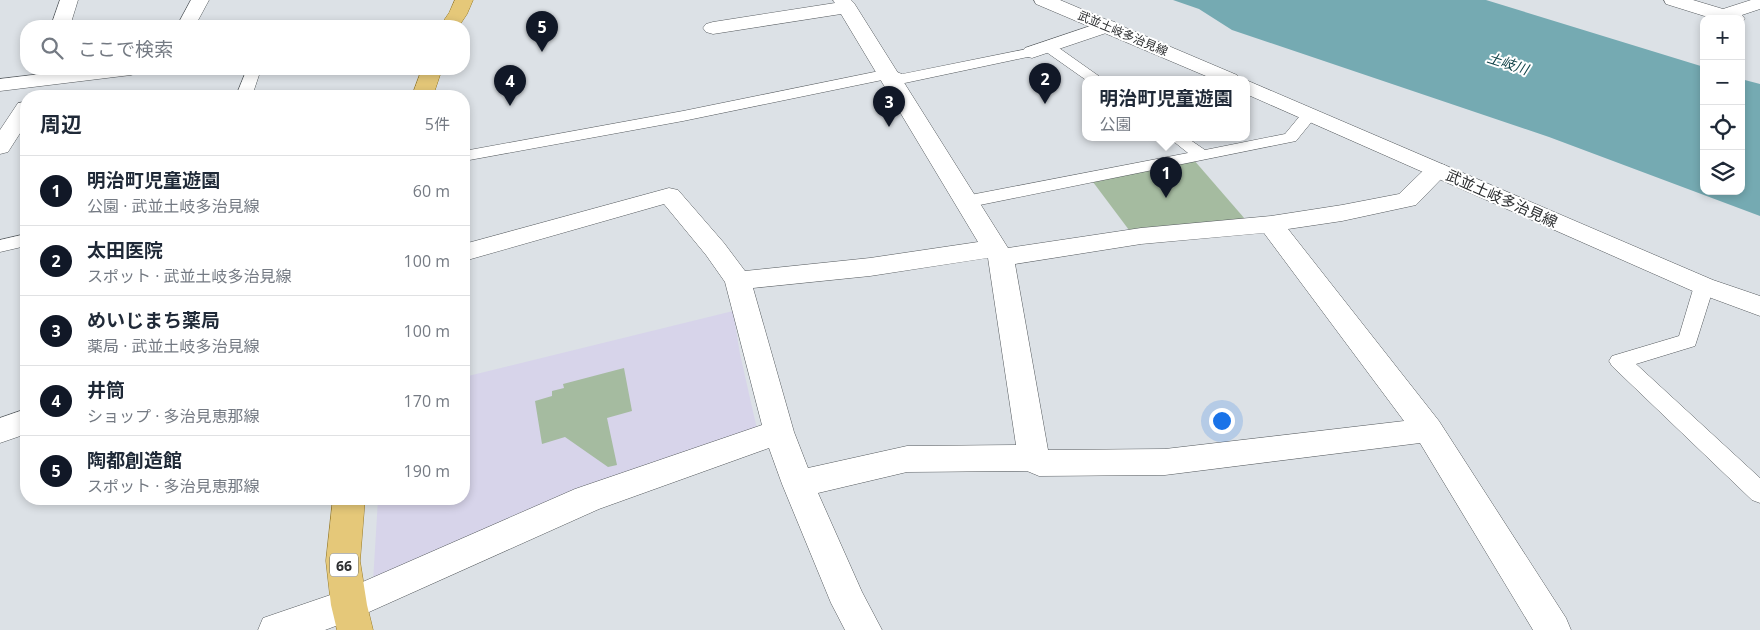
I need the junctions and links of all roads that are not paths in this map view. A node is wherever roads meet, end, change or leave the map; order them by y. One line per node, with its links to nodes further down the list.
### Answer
1 (69, 0): 10 (street)
2 (200, 0): 11 (street)
3 (464, 0): 12 (main road)
4 (1042, 0): 13 (street, 武並土岐多治見線)
5 (1673, 0): 8 (street)
6 (844, 3): 14 (street); 16 (street)
7 (1760, 3): 9 (street)
8 (1724, 15)
9 (1744, 15)
10 (63, 20)
11 (189, 20)
12 (454, 20)
13 (1108, 26): 15 (street); 21 (street, 武並土岐多治見線)
14 (713, 28)
15 (1039, 49): 16 (lane); 20 (lane)
16 (889, 74): 31 (lane); 34 (street)
17 (90, 75): 22 (street)
18 (252, 75): 25 (lane)
19 (430, 75): 26 (main road)
20 (1089, 76)
21 (1223, 76)
22 (42, 82): 23 (street)
23 (0, 85)
24 (1250, 88): 27 (street, 武並土岐多治見線)
25 (246, 90)
26 (425, 90)
27 (1310, 114): 32 (lane); 33 (street, 武並土岐多治見線)
28 (20, 117): 30 (street)
29 (1182, 141): 32 (lane)
30 (0, 147)
31 (470, 155)
32 (1202, 155): 34 (lane)
33 (1438, 170): 35 (street); 41 (street, 武並土岐多治見線)
34 (965, 202): 39 (street)
35 (1271, 224): 39 (street); 45 (street)
36 (20, 241): 37 (lane)
37 (0, 246)
38 (470, 250): 40 (street)
39 (998, 253): 40 (street); 47 (street)
40 (738, 281): 46 (street)
41 (1704, 286): 42 (street, 武並土岐多治見線); 49 (lane)
42 (1760, 306)
43 (20, 423): 44 (street)
44 (0, 430)
45 (1428, 430): 47 (street); 54 (street)
46 (779, 432): 48 (street); 51 (street)
47 (1034, 458): 48 (street)
48 (798, 484): 53 (street)
49 (1760, 493)
50 (349, 505): 51 (main road, 66)
51 (352, 618): 52 (street)
52 (276, 630)
53 (864, 630)
54 (1553, 630)

